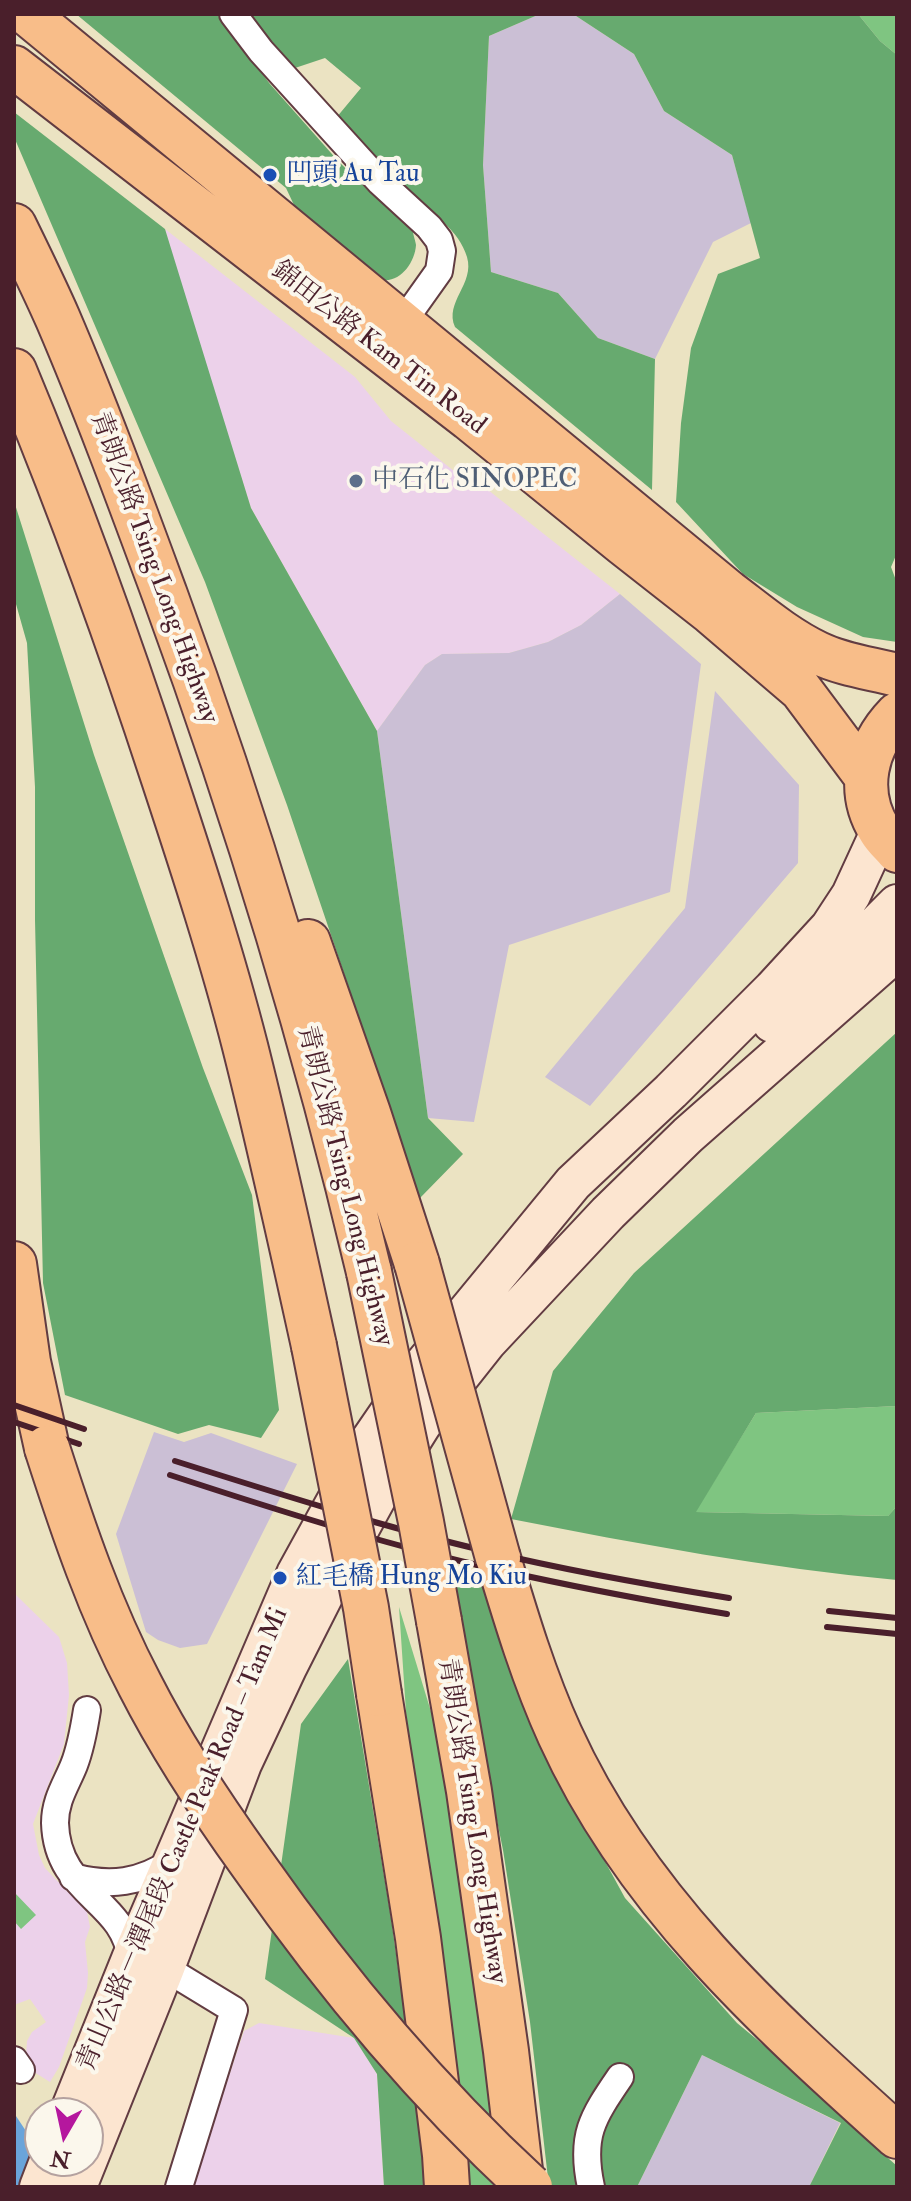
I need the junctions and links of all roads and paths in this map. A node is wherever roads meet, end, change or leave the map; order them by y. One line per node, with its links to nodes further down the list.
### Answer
1 (27, 14): 5 (main road, 錦田公路 Kam Tin Road)
2 (233, 14): 5 (street)
3 (14, 67): 9 (main road, 錦田公路 Kam Tin Road)
4 (14, 226): 10 (highway, 青朗公路 Tsing Long Highway)
5 (402, 323): 7 (main road, 錦田公路 Kam Tin Road)
6 (14, 371): 25 (highway, bridge)
7 (897, 675)
8 (897, 714): 9 (main road)
9 (866, 777): 11 (main road)
10 (240, 813): 23 (highway, bridge); 26 (highway, 青朗公路 Tsing Long Highway, bridge)
11 (889, 841): 14 (main road, 青山公路－潭尾段 Castle Peak Road – Tam Mi)
12 (897, 904): 14 (main road, 青山公路－潭尾段 Castle Peak Road – Tam Mi)
13 (897, 951): 19 (main road, 青山公路－潭尾段 Castle Peak Road – Tam Mi)
14 (518, 1252): 17 (main road, 青山公路－潭尾段 Castle Peak Road – Tam Mi)
15 (14, 1264): 27 (highway, bridge)
16 (87, 1710): 18 (street)
17 (173, 1861): 18 (street); 19 (main road, 青山公路－潭尾段 Castle Peak Road – Tam Mi)
18 (73, 1877): 19 (street)
19 (148, 1964): 21 (main road, 青山公路－潭尾段 Castle Peak Road – Tam Mi); 22 (main road, 青山公路－潭尾段 Castle Peak Road – Tam Mi); 24 (street)
20 (620, 2077): 28 (street)
21 (89, 2097)
22 (89, 2097)
23 (897, 2136)
24 (179, 2187)
25 (447, 2187)
26 (522, 2187)
27 (530, 2187)
28 (591, 2187)

